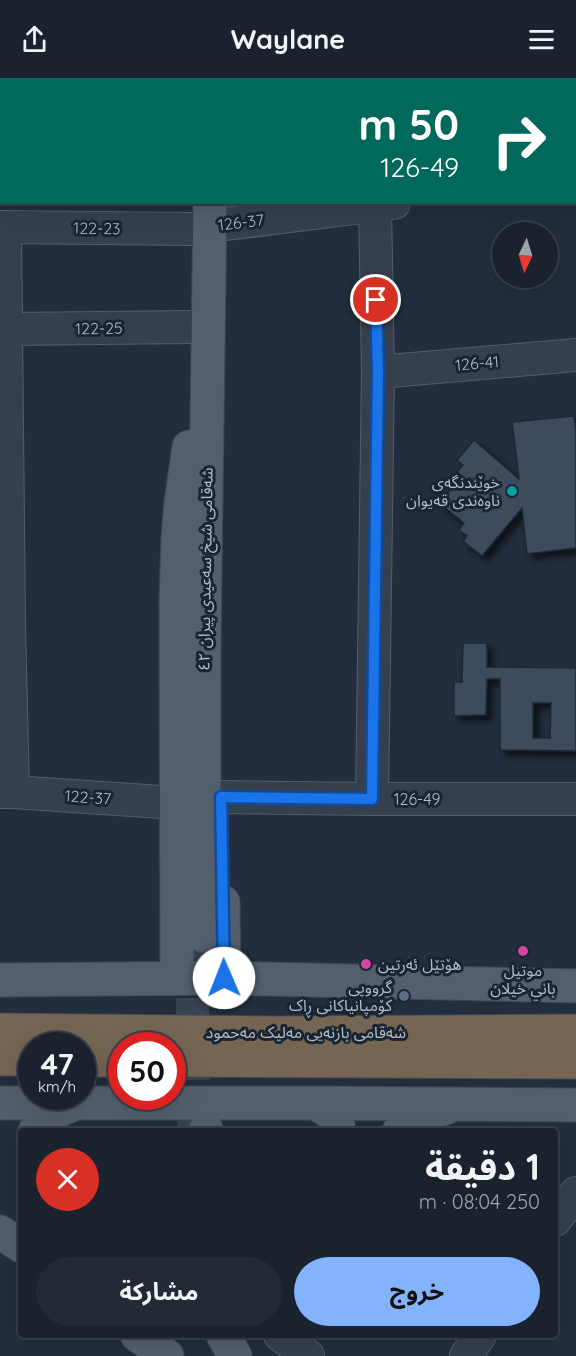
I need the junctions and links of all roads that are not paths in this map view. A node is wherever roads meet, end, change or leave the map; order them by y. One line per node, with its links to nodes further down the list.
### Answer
1 (370, 204): 3 (street, 126-37)
2 (385, 204): 9 (street)
3 (202, 215): 4 (street, 122-23); 5 (main road, شەقامی شیخ سەعیدی پیران ٤٢); 10 (main road, شەقامی شیخ سەعیدی پیران ٤٢)
4 (3, 227): 6 (street)
5 (193, 327): 6 (street, 122-25); 10 (main road, شەقامی شیخ سەعیدی پیران ٤٢)
6 (6, 329): 8 (street)
7 (576, 355): 9 (street, 126-41)
8 (3, 371): 11 (street)
9 (378, 372): 14 (street)
10 (199, 433): 13 (main road); 16 (main road); 17 (main road, شەقامی شیخ سەعیدی پیران ٤٢)
11 (4, 626): 12 (street)
12 (7, 792): 16 (street, 122-37)
13 (221, 797): 14 (street, 126-49); 19 (main road)
14 (372, 799): 15 (street, 126-49)
15 (576, 799)
16 (176, 803): 18 (main road)
17 (198, 936)
18 (177, 978): 19 (main road); 20 (main road)
19 (224, 978): 21 (main road)
20 (0, 980)
21 (576, 986)
22 (0, 1030): 23 (highway, شەقامی بازنەیی مەلیک مەحمود)
23 (576, 1031)
24 (0, 1059): 25 (highway)
25 (18, 1059)
26 (186, 1060): 27 (highway, شەقامی بازنەیی مەلیک مەحمود)
27 (576, 1062)
28 (96, 1102): 31 (main road)
29 (0, 1103): 30 (main road)
30 (18, 1103)
31 (315, 1103): 32 (main road); 36 (main road)
32 (458, 1104): 33 (main road); 37 (main road)
33 (576, 1105)
34 (58, 1110): 35 (main road)
35 (37, 1128)
36 (339, 1128)
37 (404, 1128)
38 (576, 1193): 39 (street)
39 (558, 1216)
40 (0, 1232): 41 (main road)
41 (18, 1244)
42 (208, 1338): 46 (main road)
43 (225, 1338): 47 (main road)
44 (283, 1338): 48 (street)
45 (478, 1338): 49 (street)
46 (218, 1356)
47 (236, 1356)
48 (308, 1356)
49 (466, 1356)

